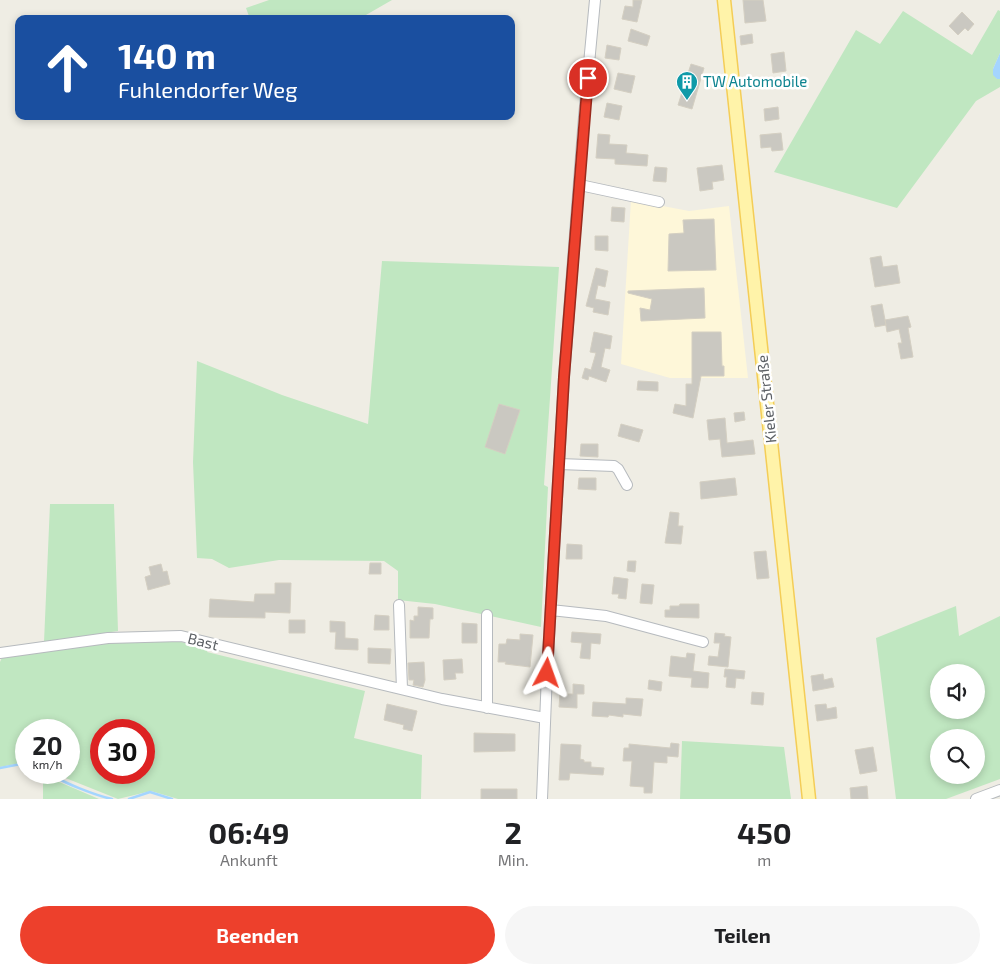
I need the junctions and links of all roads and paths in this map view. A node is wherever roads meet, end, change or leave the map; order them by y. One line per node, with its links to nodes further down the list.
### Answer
1 (595, 0): 3 (street)
2 (724, 0): 17 (main road, Kieler Straße)
3 (580, 185): 4 (street); 5 (street)
4 (659, 202)
5 (559, 464): 6 (street); 8 (street)
6 (627, 485)
7 (399, 605): 12 (street)
8 (551, 610): 10 (street); 14 (street)
9 (487, 616): 13 (street)
10 (703, 642)
11 (0, 653): 12 (street, Bast)
12 (402, 689): 13 (street, Bast)
13 (487, 708): 14 (street, Bast)
14 (545, 718): 16 (street)
15 (1000, 790): 18 (street)
16 (542, 799)
17 (809, 799)
18 (976, 799)

